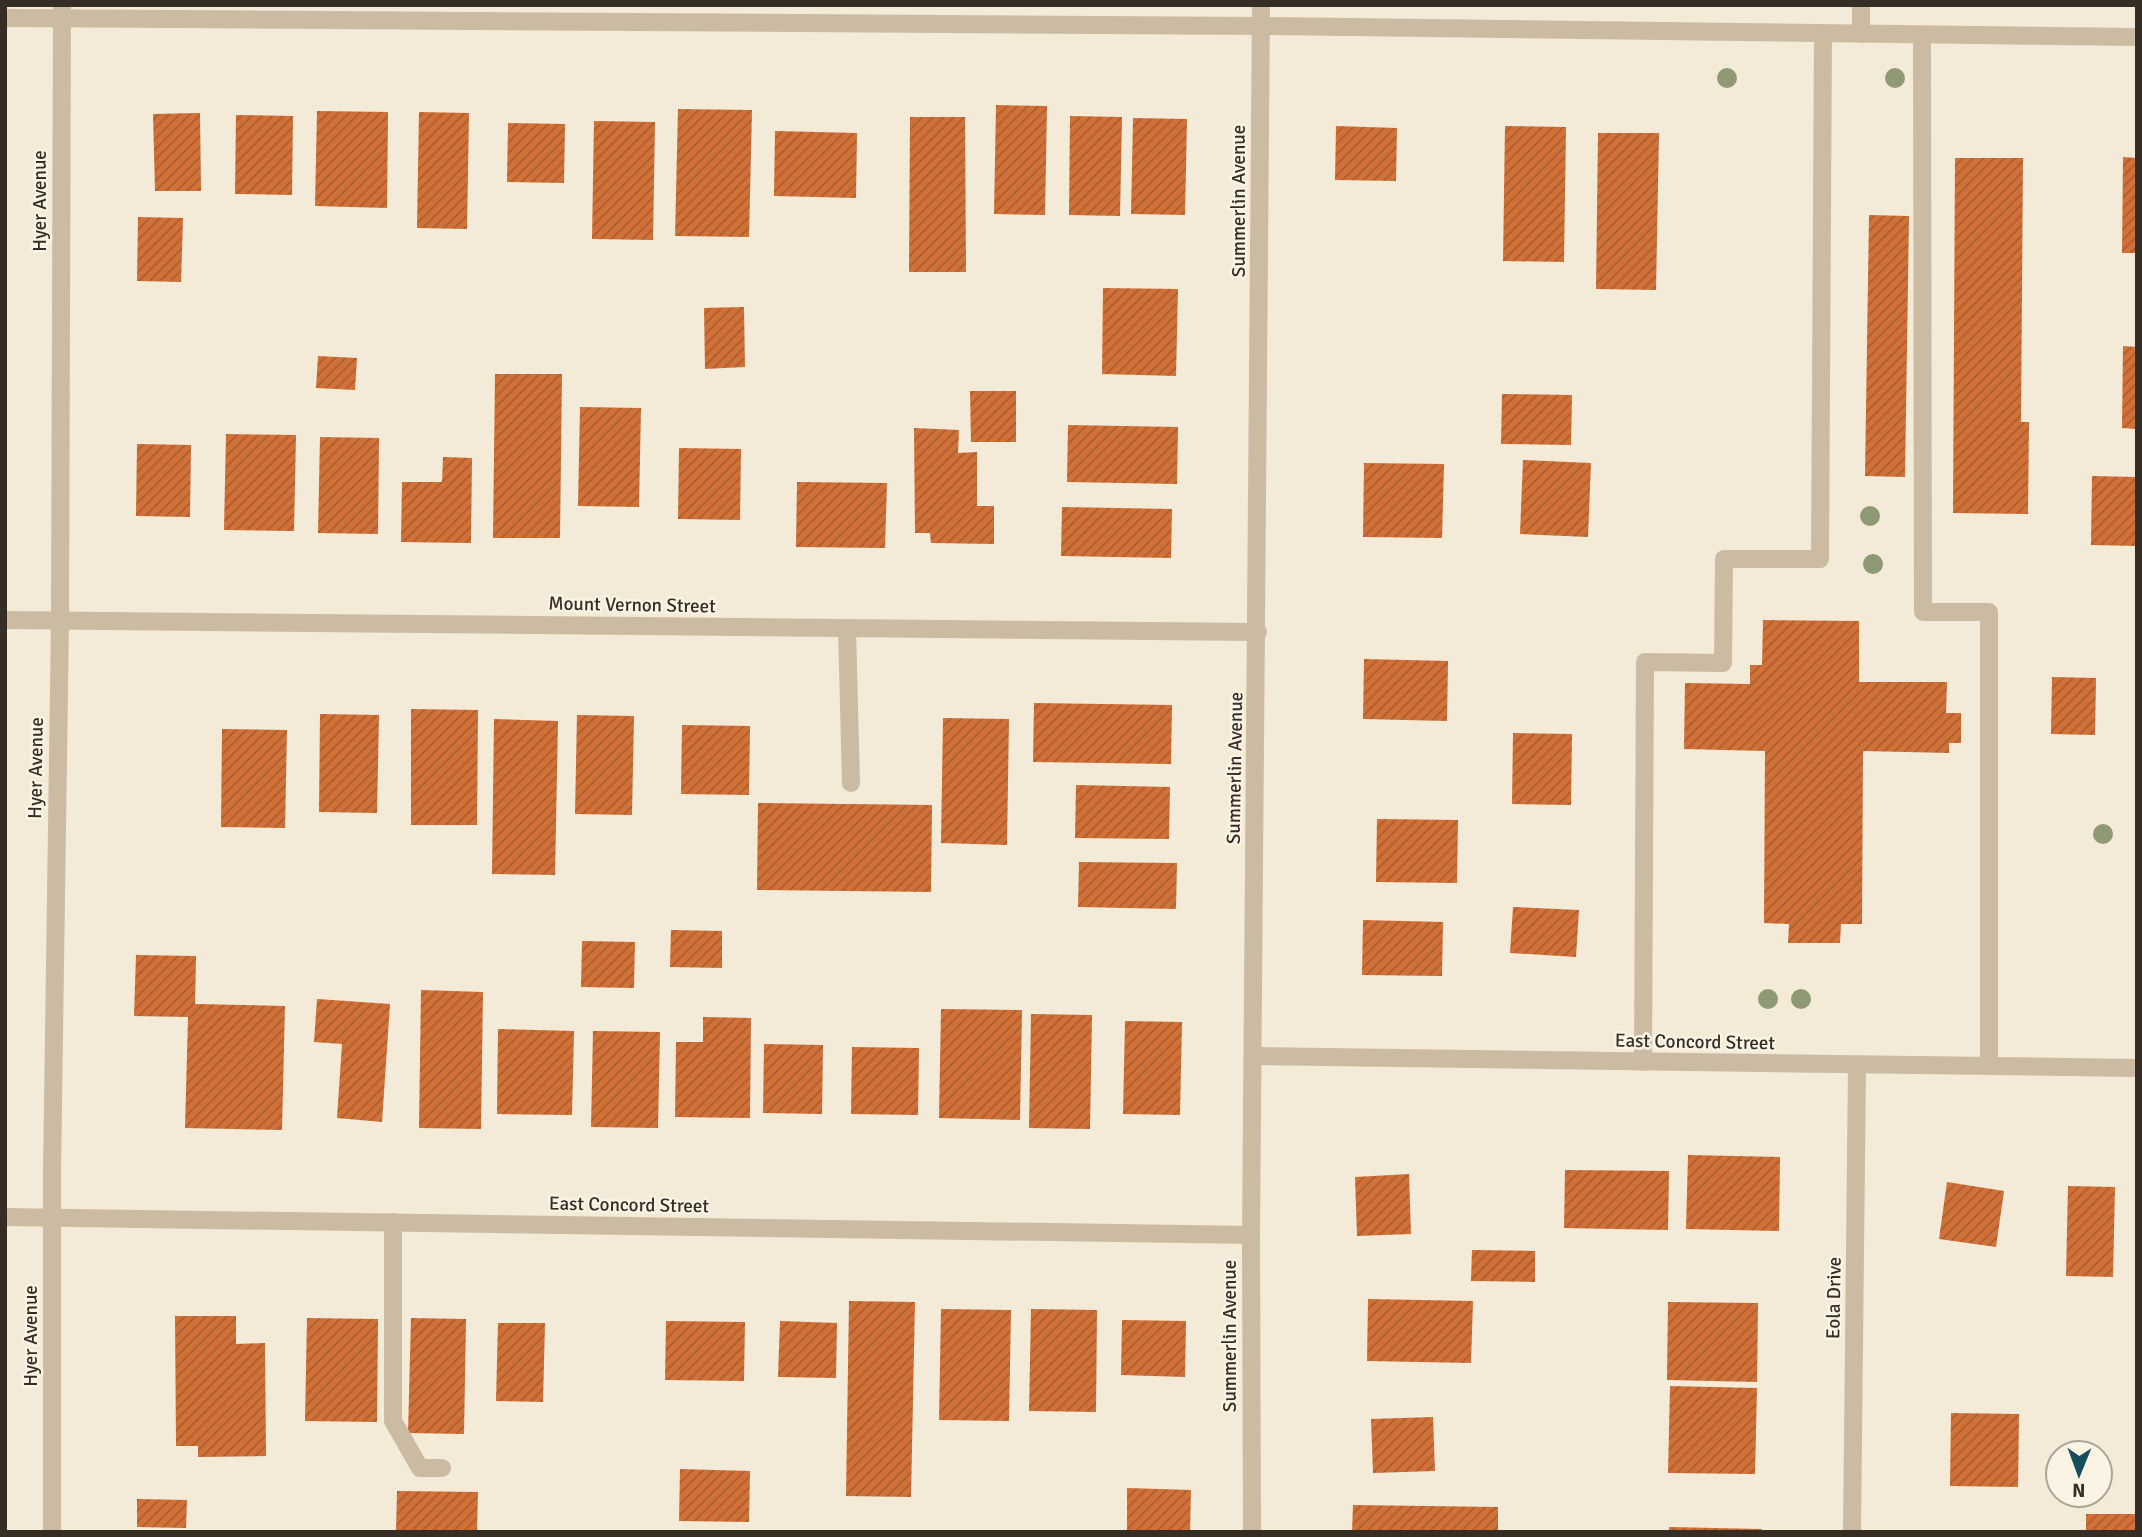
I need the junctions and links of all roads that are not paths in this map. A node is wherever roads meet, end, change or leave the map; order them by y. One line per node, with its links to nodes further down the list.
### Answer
1 (1261, 5): 5 (street, Summerlin Avenue)
2 (1861, 5): 7 (street)
3 (62, 12): 4 (street); 5 (street); 11 (street, Hyer Avenue)
4 (5, 18)
5 (1261, 26): 6 (street); 13 (street, Summerlin Avenue)
6 (1823, 34): 7 (street); 16 (street)
7 (1861, 34): 8 (street)
8 (1922, 35): 9 (street); 18 (street)
9 (2137, 37)
10 (5, 620): 11 (street, Mount Vernon Street)
11 (60, 621): 12 (street, Mount Vernon Street); 21 (street, Hyer Avenue)
12 (847, 628): 13 (street, Mount Vernon Street); 14 (street)
13 (1258, 632): 15 (street, Summerlin Avenue)
14 (851, 783)
15 (1253, 1056): 16 (street, East Concord Street); 23 (street, Summerlin Avenue)
16 (1643, 1062): 17 (street, East Concord Street)
17 (1857, 1065): 18 (street, East Concord Street); 27 (street, Eola Drive)
18 (1989, 1066): 19 (street, East Concord Street)
19 (2137, 1068)
20 (5, 1217): 21 (street, East Concord Street)
21 (52, 1217): 22 (street, East Concord Street); 25 (street, Hyer Avenue)
22 (393, 1222): 23 (street, East Concord Street); 24 (street)
23 (1251, 1235): 26 (street, Summerlin Avenue)
24 (442, 1468)
25 (52, 1532)
26 (1252, 1532)
27 (1852, 1532)

